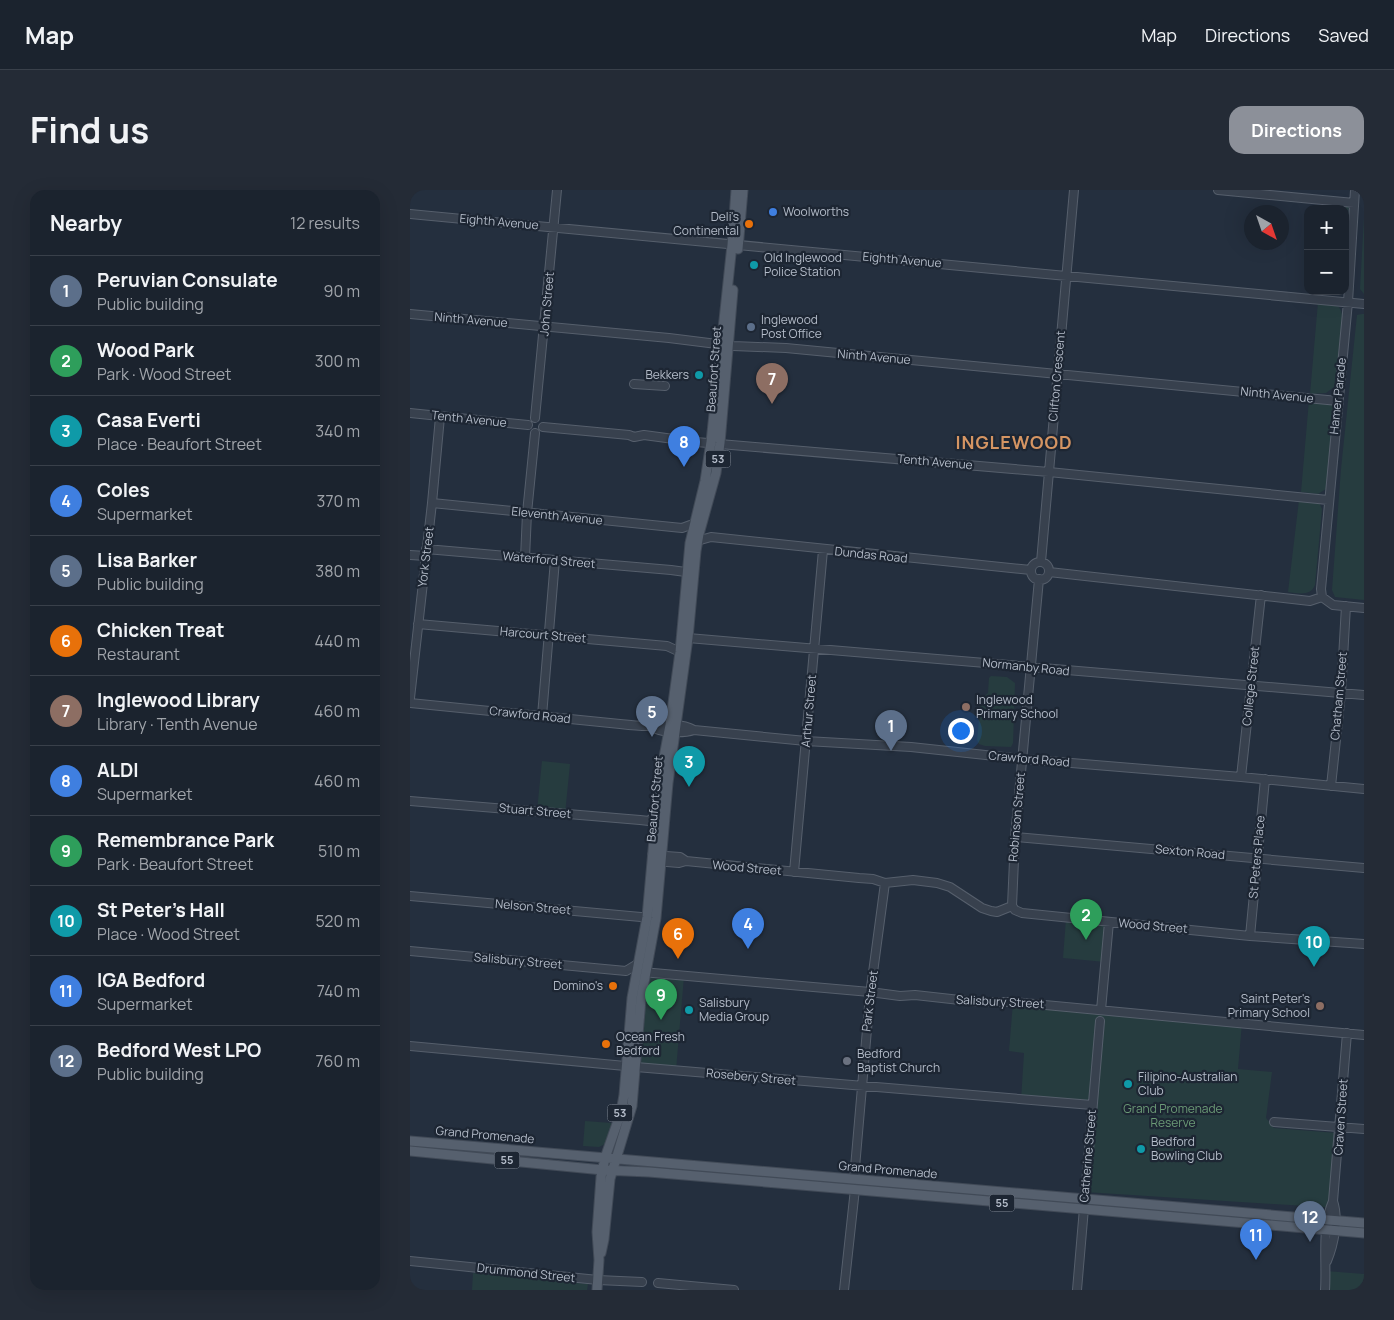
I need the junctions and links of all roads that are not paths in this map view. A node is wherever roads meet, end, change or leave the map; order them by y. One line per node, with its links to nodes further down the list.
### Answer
1 (558, 190): 8 (street, John Street)
2 (736, 190): 9 (main road, Beaufort Street / 53)
3 (743, 190): 9 (main road, Beaufort Street / 53)
4 (1074, 190): 10 (street, Clifton Crescent)
5 (1218, 190): 6 (street)
6 (1355, 194): 11 (street, Hamer Parade)
7 (410, 214): 8 (street, Eighth Avenue)
8 (554, 227): 9 (street, Eighth Avenue); 14 (street, John Street)
9 (735, 245): 10 (street, Eighth Avenue); 15 (main road, Beaufort Street / 53)
10 (1066, 276): 11 (street, Eighth Avenue); 16 (street, Clifton Crescent)
11 (1348, 302): 12 (street, Eighth Avenue); 19 (street, Hamer Parade)
12 (1364, 304)
13 (410, 314): 14 (street, Ninth Avenue)
14 (545, 326): 15 (street, Ninth Avenue); 22 (street, John Street)
15 (724, 345): 16 (street, Ninth Avenue); 26 (main road, Beaufort Street / 53)
16 (1057, 374): 19 (street, Ninth Avenue); 27 (street, Clifton Crescent)
17 (634, 384): 18 (street)
18 (665, 386)
19 (1338, 401): 28 (street, Hamer Parade)
20 (410, 413): 21 (street, Tenth Avenue)
21 (440, 417): 23 (street, Tenth Avenue); 29 (street, York Street)
22 (536, 418): 23 (street); 24 (street)
23 (528, 426): 25 (street)
24 (543, 427): 25 (street); 26 (street, Tenth Avenue)
25 (535, 433): 30 (street)
26 (716, 443): 27 (street, Tenth Avenue); 31 (main road, Beaufort Street / 53)
27 (1049, 472): 28 (street, Tenth Avenue); 41 (street, Clifton Crescent)
28 (1328, 500): 48 (street, Hamer Parade)
29 (432, 503): 30 (street, Eleventh Avenue); 36 (street, York Street)
30 (526, 513): 32 (street, Eleventh Avenue); 38 (street)
31 (697, 526): 32 (street, Eleventh Avenue); 33 (street); 34 (main road, Beaufort Street / 53)
32 (682, 528): 34 (street)
33 (711, 537): 34 (street, Dundas Road); 35 (street, Dundas Road)
34 (694, 538): 40 (main road, Beaufort Street / 53); 45 (main road, Beaufort Street / 53)
35 (823, 550): 43 (street, Dundas Road); 55 (street, Arthur Street)
36 (426, 552): 37 (street, Waterford Street); 38 (street, Waterford Street); 51 (street, York Street)
37 (410, 555)
38 (525, 558): 39 (street, Waterford Street)
39 (555, 560): 42 (street, Waterford Street); 52 (street)
40 (688, 562): 42 (street); 45 (main road, Beaufort Street / 53)
41 (1041, 562): 43 (street); 44 (street)
42 (671, 570): 45 (street, Waterford Street)
43 (1031, 570): 46 (street)
44 (1049, 572): 46 (street); 47 (street)
45 (690, 573): 53 (main road, Beaufort Street / 53)
46 (1039, 579): 57 (street, Robinson Street)
47 (1261, 596): 48 (street); 58 (street, College Street)
48 (1322, 597): 49 (street)
49 (1346, 606): 50 (street); 59 (street, Chatham Street)
50 (1364, 608)
51 (418, 624): 52 (street, Harcourt Street); 61 (street, York Street)
52 (549, 636): 54 (street, Harcourt Street); 63 (street)
53 (684, 639): 54 (street, Harcourt Street); 55 (street, Normanby Road); 56 (main road, Beaufort Street / 53); 64 (main road, Beaufort Street / 53)
54 (667, 646): 56 (street, Harcourt Street)
55 (814, 648): 57 (street, Normanby Road); 65 (street, Arthur Street)
56 (680, 652): 64 (main road, Beaufort Street / 53)
57 (1030, 666): 58 (street, Normanby Road); 66 (street, Robinson Street)
58 (1252, 686): 59 (street, Normanby Road); 67 (street, College Street)
59 (1341, 692): 60 (street, Normanby Road); 69 (street, Chatham Street)
60 (1364, 695)
61 (410, 698)
62 (410, 703): 63 (street, Crawford Road)
63 (542, 716): 64 (street, Crawford Road)
64 (673, 728): 65 (street, Crawford Road); 72 (main road, Beaufort Street / 53); 76 (main road, Beaufort Street / 53)
65 (806, 741): 66 (street, Crawford Road); 78 (street, Arthur Street)
66 (1023, 759): 67 (street, Crawford Road); 73 (street, Robinson Street)
67 (1241, 777): 68 (street, Crawford Road)
68 (1265, 779): 69 (street, Crawford Road); 75 (street, St Peters Place)
69 (1331, 786): 70 (street, Crawford Road)
70 (1364, 789)
71 (410, 801): 72 (street, Stuart Street)
72 (657, 814): 74 (main road, Beaufort Street / 53)
73 (1015, 837): 75 (street, Sexton Road); 81 (street, Robinson Street)
74 (652, 858): 76 (street, Wood Street); 82 (main road, Beaufort Street / 53)
75 (1257, 858): 77 (street, Sexton Road); 84 (street, St Peters Place)
76 (662, 859): 78 (street, Wood Street); 82 (main road, Beaufort Street / 53)
77 (1364, 868)
78 (794, 872): 79 (street, Wood Street)
79 (885, 883): 81 (street, Wood Street); 90 (street, Park Street)
80 (410, 896): 82 (street, Nelson Street)
81 (1012, 906): 83 (street, Wood Street)
82 (651, 918): 87 (main road, Beaufort Street / 53)
83 (1109, 922): 84 (street, Wood Street); 91 (street)
84 (1250, 936): 85 (street, Wood Street)
85 (1364, 944)
86 (410, 951): 88 (street, Salisbury Street)
87 (640, 969): 88 (street); 89 (main road, Beaufort Street / 53); 90 (street, Salisbury Street); 96 (main road, Beaufort Street / 53)
88 (626, 971): 89 (street)
89 (635, 983): 96 (main road, Beaufort Street / 53)
90 (870, 992): 91 (street, Salisbury Street); 97 (street, Park Street)
91 (1101, 1010): 93 (street, Salisbury Street)
92 (1100, 1021): 98 (street, Catherine Street)
93 (1347, 1033): 94 (street, Salisbury Street); 101 (street, Craven Street)
94 (1364, 1035)
95 (410, 1046): 96 (street, Rosebery Street)
96 (631, 1066): 97 (street, Rosebery Street); 99 (main road, Beaufort Street / 53); 105 (main road, Beaufort Street / 53)
97 (861, 1086): 98 (street, Rosebery Street); 110 (street, Park Street)
98 (1092, 1105): 112 (street, Catherine Street)
99 (628, 1120): 106 (main road, Beaufort Street / 53); 107 (main road)
100 (1274, 1122): 101 (street)
101 (1340, 1127): 102 (street); 115 (street, Craven Street)
102 (1364, 1129)
103 (410, 1141): 105 (main road, Grand Promenade / 55)
104 (410, 1151): 108 (main road, Grand Promenade / 55)
105 (605, 1158): 106 (main road, Grand Promenade / 55); 109 (main road, Beaufort Street / 53)
106 (615, 1159): 107 (main road, Grand Promenade / 55); 109 (main road, Beaufort Street / 53)
107 (634, 1161): 110 (main road, Grand Promenade / 55)
108 (590, 1168): 109 (main road, Grand Promenade / 55); 119 (main road)
109 (608, 1170): 111 (main road, Grand Promenade / 55); 119 (main road, Beaufort Street / 53); 121 (main road, Beaufort Street / 53)
110 (854, 1179): 112 (main road, Grand Promenade / 55)
111 (855, 1189): 113 (main road, Grand Promenade / 55); 127 (street)
112 (1084, 1200): 113 (street, Catherine Street); 114 (main road, Grand Promenade / 55)
113 (1084, 1210): 116 (main road, Grand Promenade / 55); 128 (street, Catherine Street)
114 (1215, 1210): 115 (main road, Grand Promenade / 55); 116 (main road)
115 (1332, 1220): 117 (main road, Grand Promenade / 55); 118 (street, Craven Street)
116 (1239, 1222): 118 (main road, Grand Promenade / 55)
117 (1364, 1223)
118 (1331, 1230): 120 (main road, Grand Promenade / 55); 129 (street, Craven Street)
119 (597, 1232): 121 (main road, Beaufort Street / 53)
120 (1364, 1233)
121 (599, 1260): 125 (main road, Beaufort Street / 53)
122 (410, 1261): 125 (street, Drummond Street)
123 (642, 1282): 125 (street, Drummond Street)
124 (658, 1283): 126 (street)
125 (598, 1285)
126 (734, 1290)
127 (844, 1290)
128 (1077, 1290)
129 (1325, 1290)

